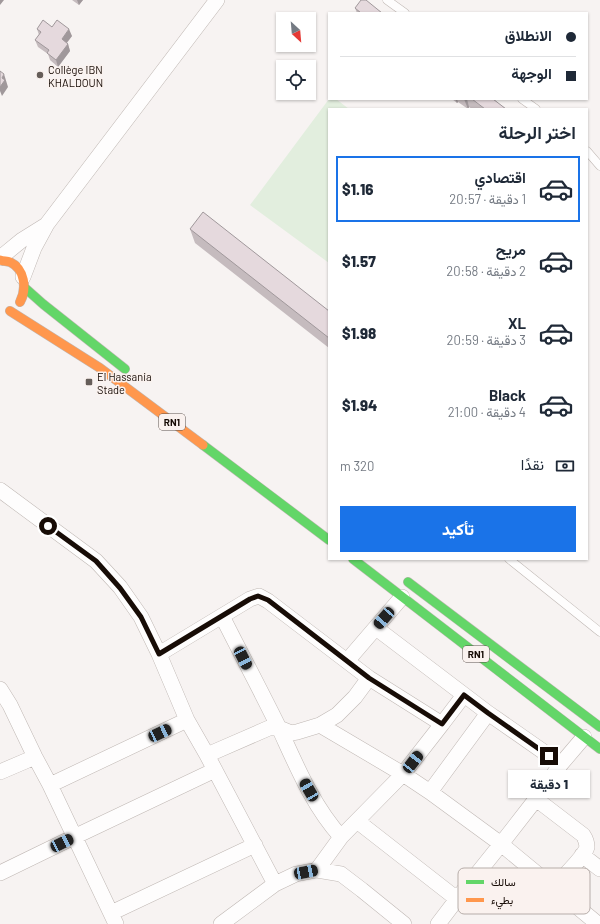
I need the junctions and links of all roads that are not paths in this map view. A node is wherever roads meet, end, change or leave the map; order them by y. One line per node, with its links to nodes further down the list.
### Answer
1 (217, 0): 8 (street)
2 (387, 0): 3 (lane)
3 (404, 12)
4 (523, 100): 5 (lane)
5 (535, 108)
6 (588, 152): 7 (lane)
7 (600, 166)
8 (47, 224): 9 (street); 10 (street)
9 (0, 259): 10 (highway)
10 (24, 283): 11 (highway); 13 (highway)
11 (10, 311): 12 (highway); 15 (highway, RN1)
12 (0, 314)
13 (134, 376)
14 (0, 490): 23 (street)
15 (328, 539)
16 (354, 560): 19 (highway, RN1)
17 (510, 560): 22 (lane)
18 (400, 577): 32 (highway, RN1)
19 (402, 597): 21 (street); 34 (highway, RN1)
20 (222, 616): 23 (street); 24 (street); 33 (street)
21 (376, 628): 24 (street); 27 (street)
22 (600, 632)
23 (159, 654): 29 (street)
24 (347, 661): 25 (street)
25 (369, 678): 30 (street); 31 (street)
26 (0, 689): 37 (street)
27 (464, 695): 28 (street); 30 (street)
28 (488, 713): 38 (street); 43 (street)
29 (187, 720): 36 (street); 42 (street)
30 (442, 724): 41 (street)
31 (320, 725): 33 (street); 41 (street)
32 (600, 727)
33 (279, 728): 36 (street); 47 (street)
34 (584, 737): 35 (highway, RN1); 38 (street)
35 (600, 749)
36 (208, 754): 39 (street)
37 (36, 758): 40 (street); 42 (street)
38 (561, 764): 44 (street)
39 (215, 770): 46 (street); 49 (street)
40 (0, 772)
41 (403, 774): 43 (street); 45 (street)
42 (50, 785): 46 (street)
43 (430, 792): 48 (street)
44 (536, 799): 48 (street); 50 (street)
45 (357, 821): 47 (street); 58 (street)
46 (74, 837): 56 (street); 60 (street)
47 (341, 837): 55 (street)
48 (501, 844): 51 (street); 52 (street)
49 (255, 845): 57 (street); 60 (street)
50 (582, 855): 53 (street); 54 (street)
51 (482, 868)
52 (529, 868)
53 (571, 868)
54 (600, 869)
55 (317, 870): 57 (street); 61 (street)
56 (0, 873)
57 (275, 884): 62 (street)
58 (457, 900): 64 (street)
59 (586, 914): 65 (street)
60 (113, 918)
61 (388, 918): 63 (street)
62 (221, 924)
63 (404, 924)
64 (438, 924)
65 (598, 924)

